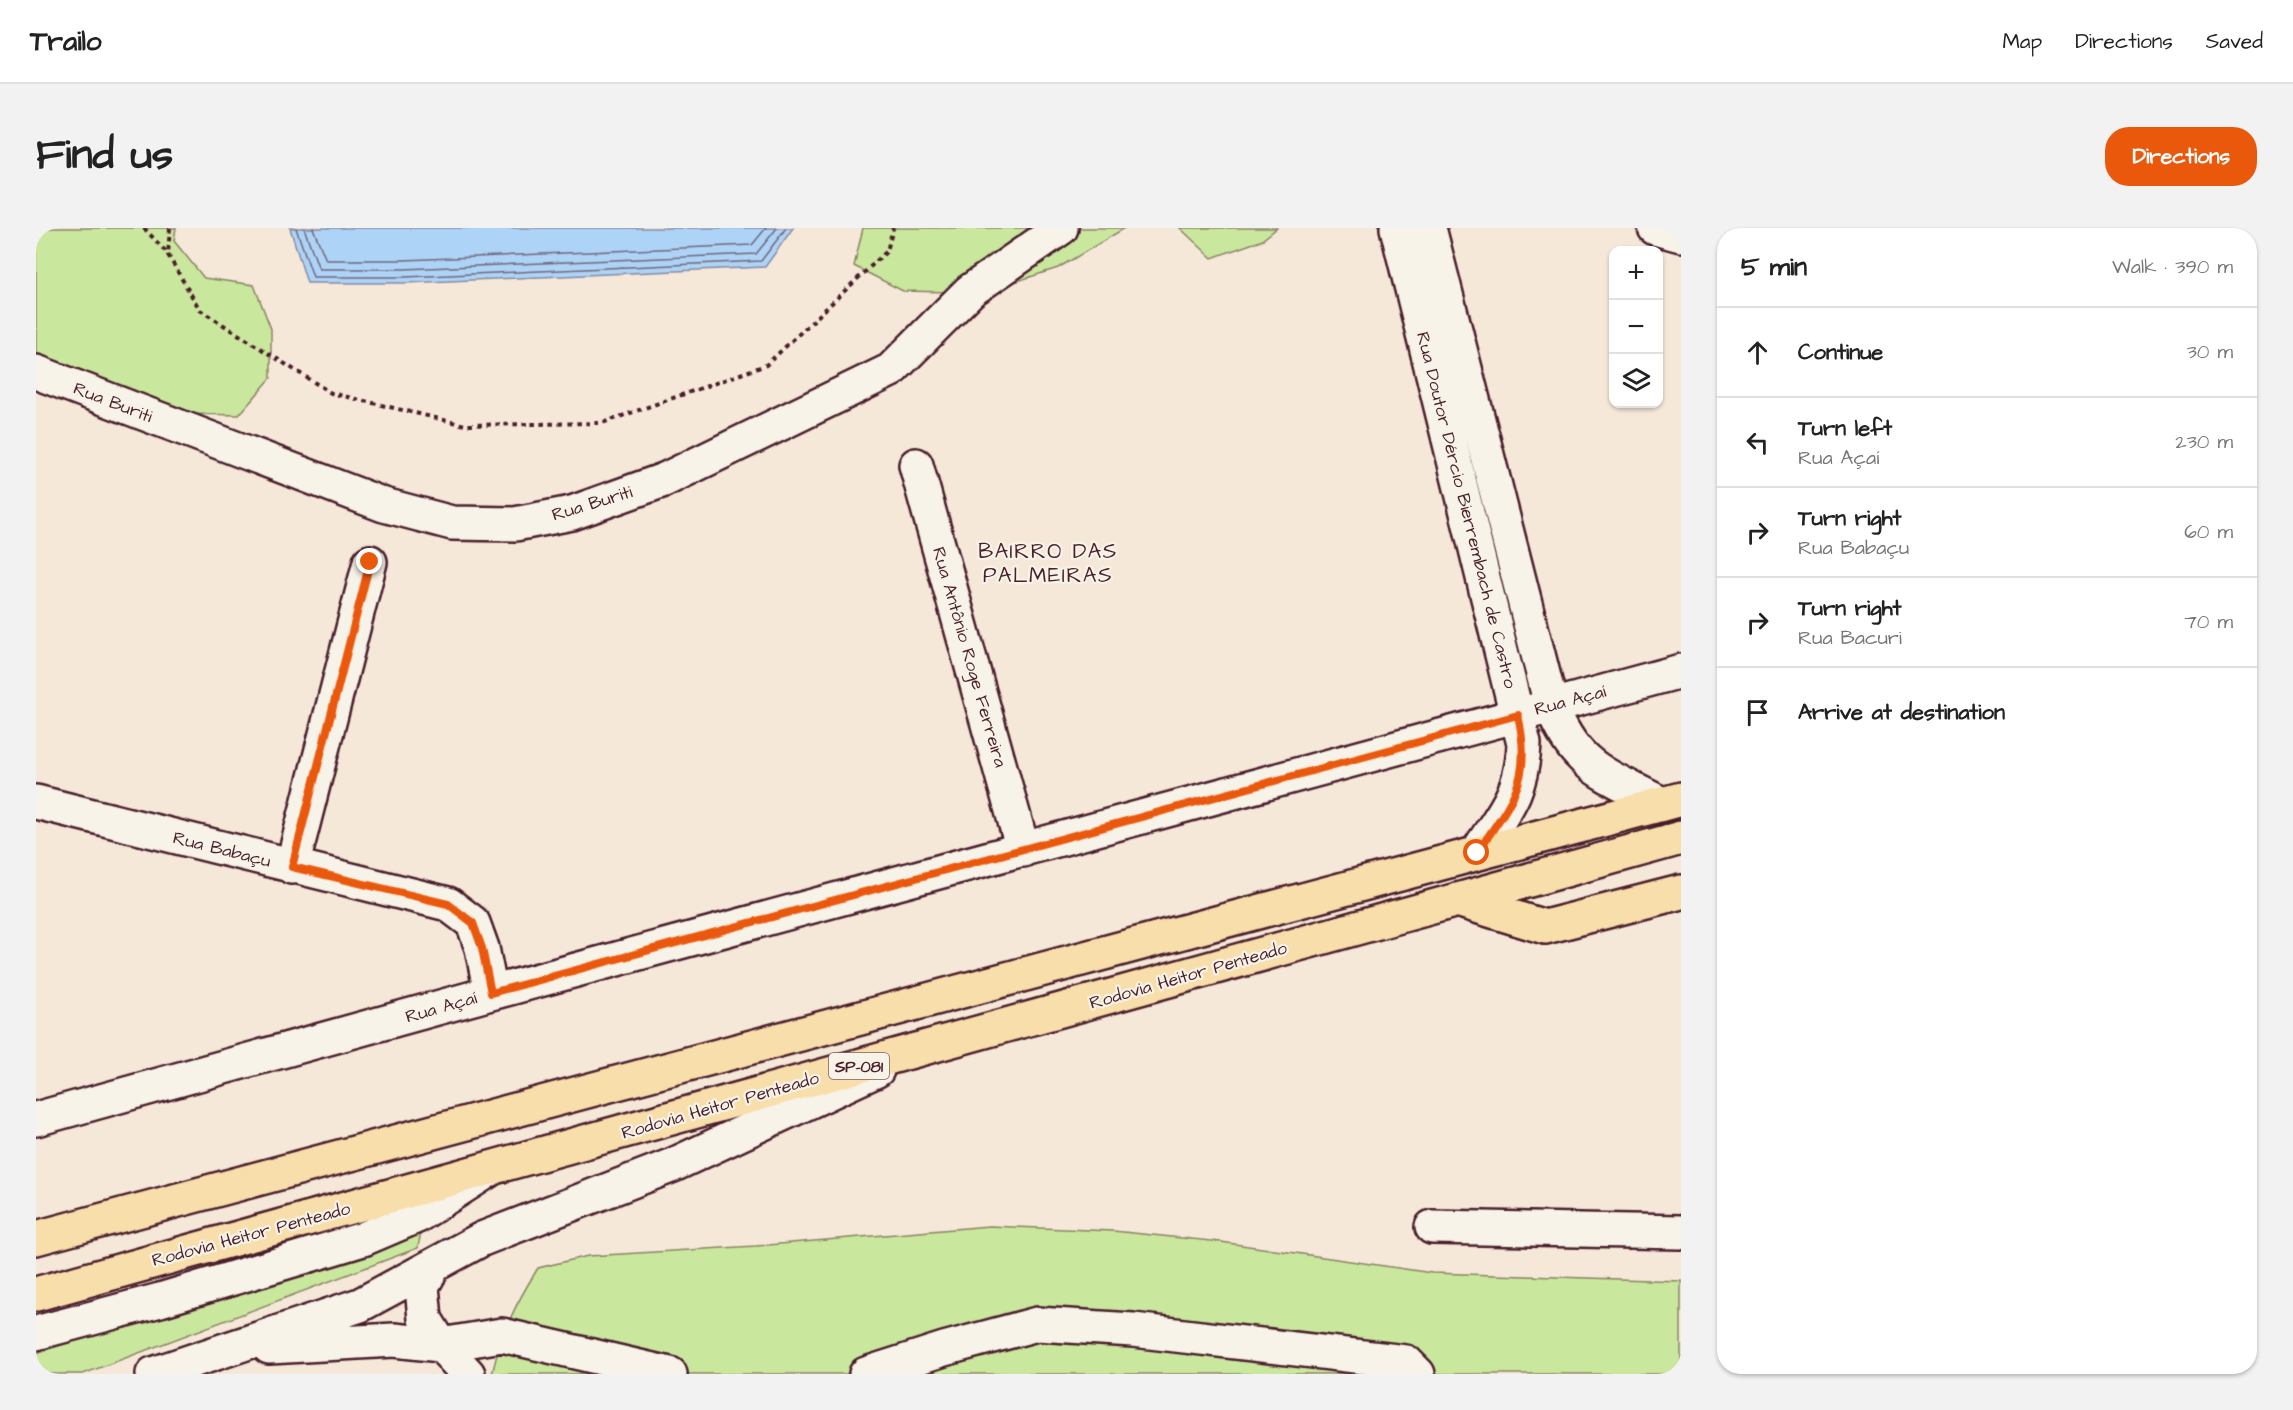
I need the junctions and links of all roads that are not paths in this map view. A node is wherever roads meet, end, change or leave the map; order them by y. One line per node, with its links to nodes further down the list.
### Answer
1 (1061, 228): 6 (street, Rua Buriti)
2 (1396, 228): 11 (street, Rua Doutor Dércio Bierrembach de Castro)
3 (1429, 228): 10 (street, Rua Doutor Dércio Bierrembach de Castro)
4 (1654, 228): 5 (street)
5 (1681, 235)
6 (36, 372)
7 (915, 465): 15 (street, Rua Antônio Roge Ferreira)
8 (370, 562): 17 (street)
9 (1681, 671): 10 (street, Rua Açaí)
10 (1551, 705): 11 (street, Rua Açaí); 12 (street, Rua Doutor Dércio Bierrembach de Castro)
11 (1518, 715): 15 (street, Rua Açaí); 16 (street, Rua Doutor Dércio Bierrembach de Castro)
12 (1671, 801): 16 (main road, SP-081)
13 (36, 802): 17 (street, Rua Babaçu)
14 (1681, 838): 19 (main road, Rodovia Heitor Penteado / SP-081)
15 (1023, 850): 20 (street, Rua Açaí)
16 (1477, 853): 26 (main road, SP-081)
17 (292, 867): 20 (street, Rua Babaçu)
18 (1681, 892): 19 (main road)
19 (1457, 900): 21 (main road, Rodovia Heitor Penteado / SP-081)
20 (491, 993): 22 (street, Rua Açaí)
21 (927, 1047): 23 (main road, Rodovia Heitor Penteado / SP-081); 27 (street)
22 (36, 1119)
23 (492, 1168): 28 (main road, Rodovia Heitor Penteado / SP-081); 29 (street)
24 (1432, 1227): 25 (street)
25 (1681, 1232)
26 (36, 1238)
27 (434, 1266): 30 (street); 31 (street)
28 (36, 1294)
29 (36, 1333)
30 (441, 1345): 31 (street); 33 (street); 34 (street)
31 (232, 1348): 32 (street)
32 (153, 1374)
33 (468, 1374)
34 (670, 1374)
35 (866, 1374): 36 (street)
36 (1418, 1374)

